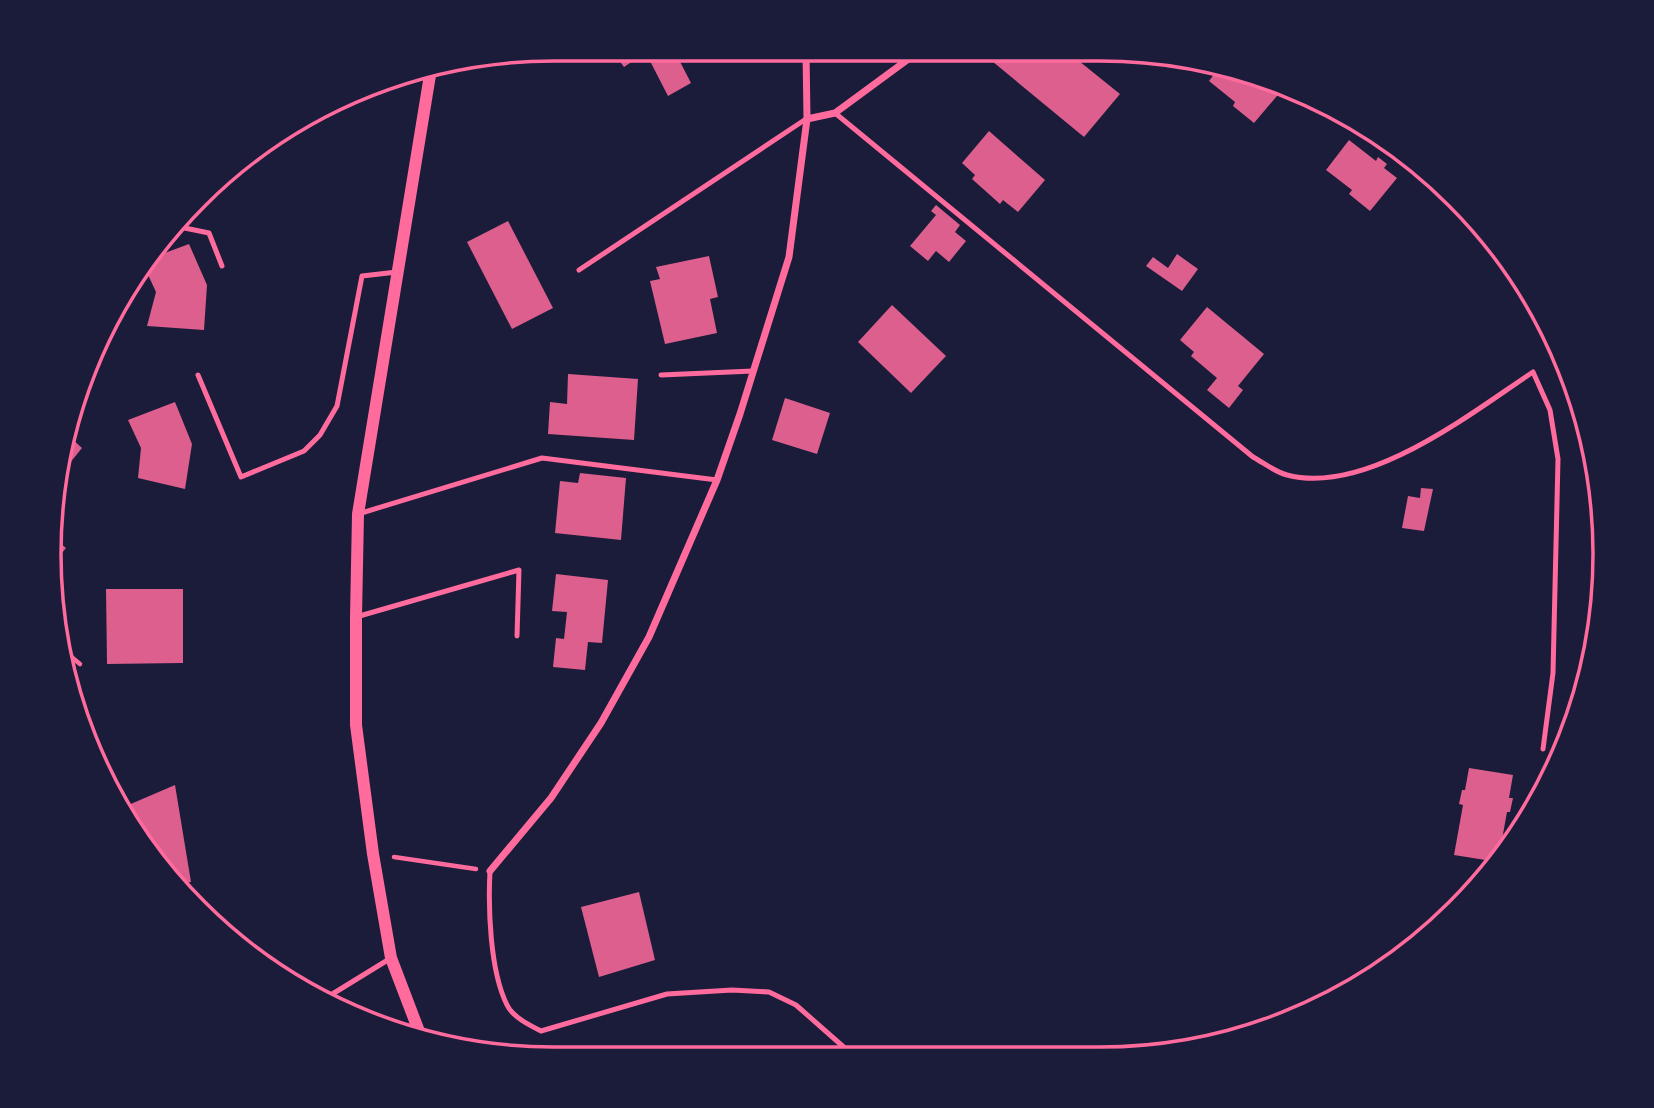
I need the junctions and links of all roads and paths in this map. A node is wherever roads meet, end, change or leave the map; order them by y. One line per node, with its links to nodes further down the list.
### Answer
1 (806, 61): 5 (street)
2 (906, 61): 4 (street)
3 (430, 77): 9 (street)
4 (835, 113): 5 (street); 19 (lane)
5 (807, 119): 8 (lane); 10 (street)
6 (185, 228): 7 (lane)
7 (222, 267)
8 (579, 270)
9 (397, 272): 11 (lane); 14 (street)
10 (753, 371): 12 (lane); 13 (street)
11 (198, 375)
12 (661, 375)
13 (717, 480): 14 (lane); 21 (street)
14 (358, 514): 15 (street)
15 (356, 617): 16 (lane); 20 (street)
16 (517, 636)
17 (73, 658): 18 (path)
18 (80, 664)
19 (1543, 749)
20 (373, 854): 21 (path); 22 (street)
21 (490, 870): 25 (lane)
22 (391, 958): 23 (lane); 24 (street)
23 (332, 994)
24 (418, 1027)
25 (845, 1047)

